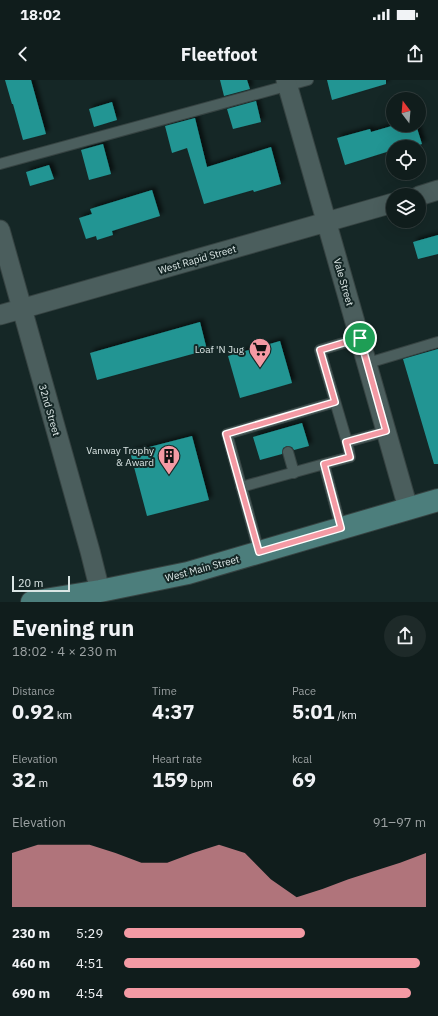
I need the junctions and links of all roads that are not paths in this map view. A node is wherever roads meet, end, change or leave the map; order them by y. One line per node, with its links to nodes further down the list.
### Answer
1 (308, 80): 2 (lane)
2 (287, 83): 3 (lane); 7 (street, Vale Street)
3 (0, 164)
4 (438, 190): 5 (street)
5 (426, 194)
6 (386, 205): 7 (street, West Rapid Street)
7 (327, 222): 9 (street, West Rapid Street); 11 (street, Vale Street)
8 (0, 230): 9 (street, 32nd Street)
9 (22, 309): 10 (street, West Rapid Street); 25 (street, 32nd Street)
10 (0, 315)
11 (360, 338): 13 (street, Vale Street); 14 (lane)
12 (438, 342): 13 (lane)
13 (368, 363): 15 (street, Vale Street)
14 (335, 402): 16 (lane); 20 (lane)
15 (386, 431): 16 (lane); 22 (street, Vale Street)
16 (346, 442): 18 (lane)
17 (288, 452): 19 (lane)
18 (324, 464): 19 (lane); 23 (lane)
19 (294, 472): 20 (lane)
20 (241, 487): 24 (lane)
21 (438, 500): 22 (main road, West Main Street)
22 (408, 508): 23 (main road, West Main Street)
23 (341, 528): 24 (main road, West Main Street)
24 (259, 552): 25 (main road, West Main Street)
25 (100, 591): 26 (main road, West Main Street)
26 (72, 599): 27 (main road, West Main Street)
27 (32, 602)

